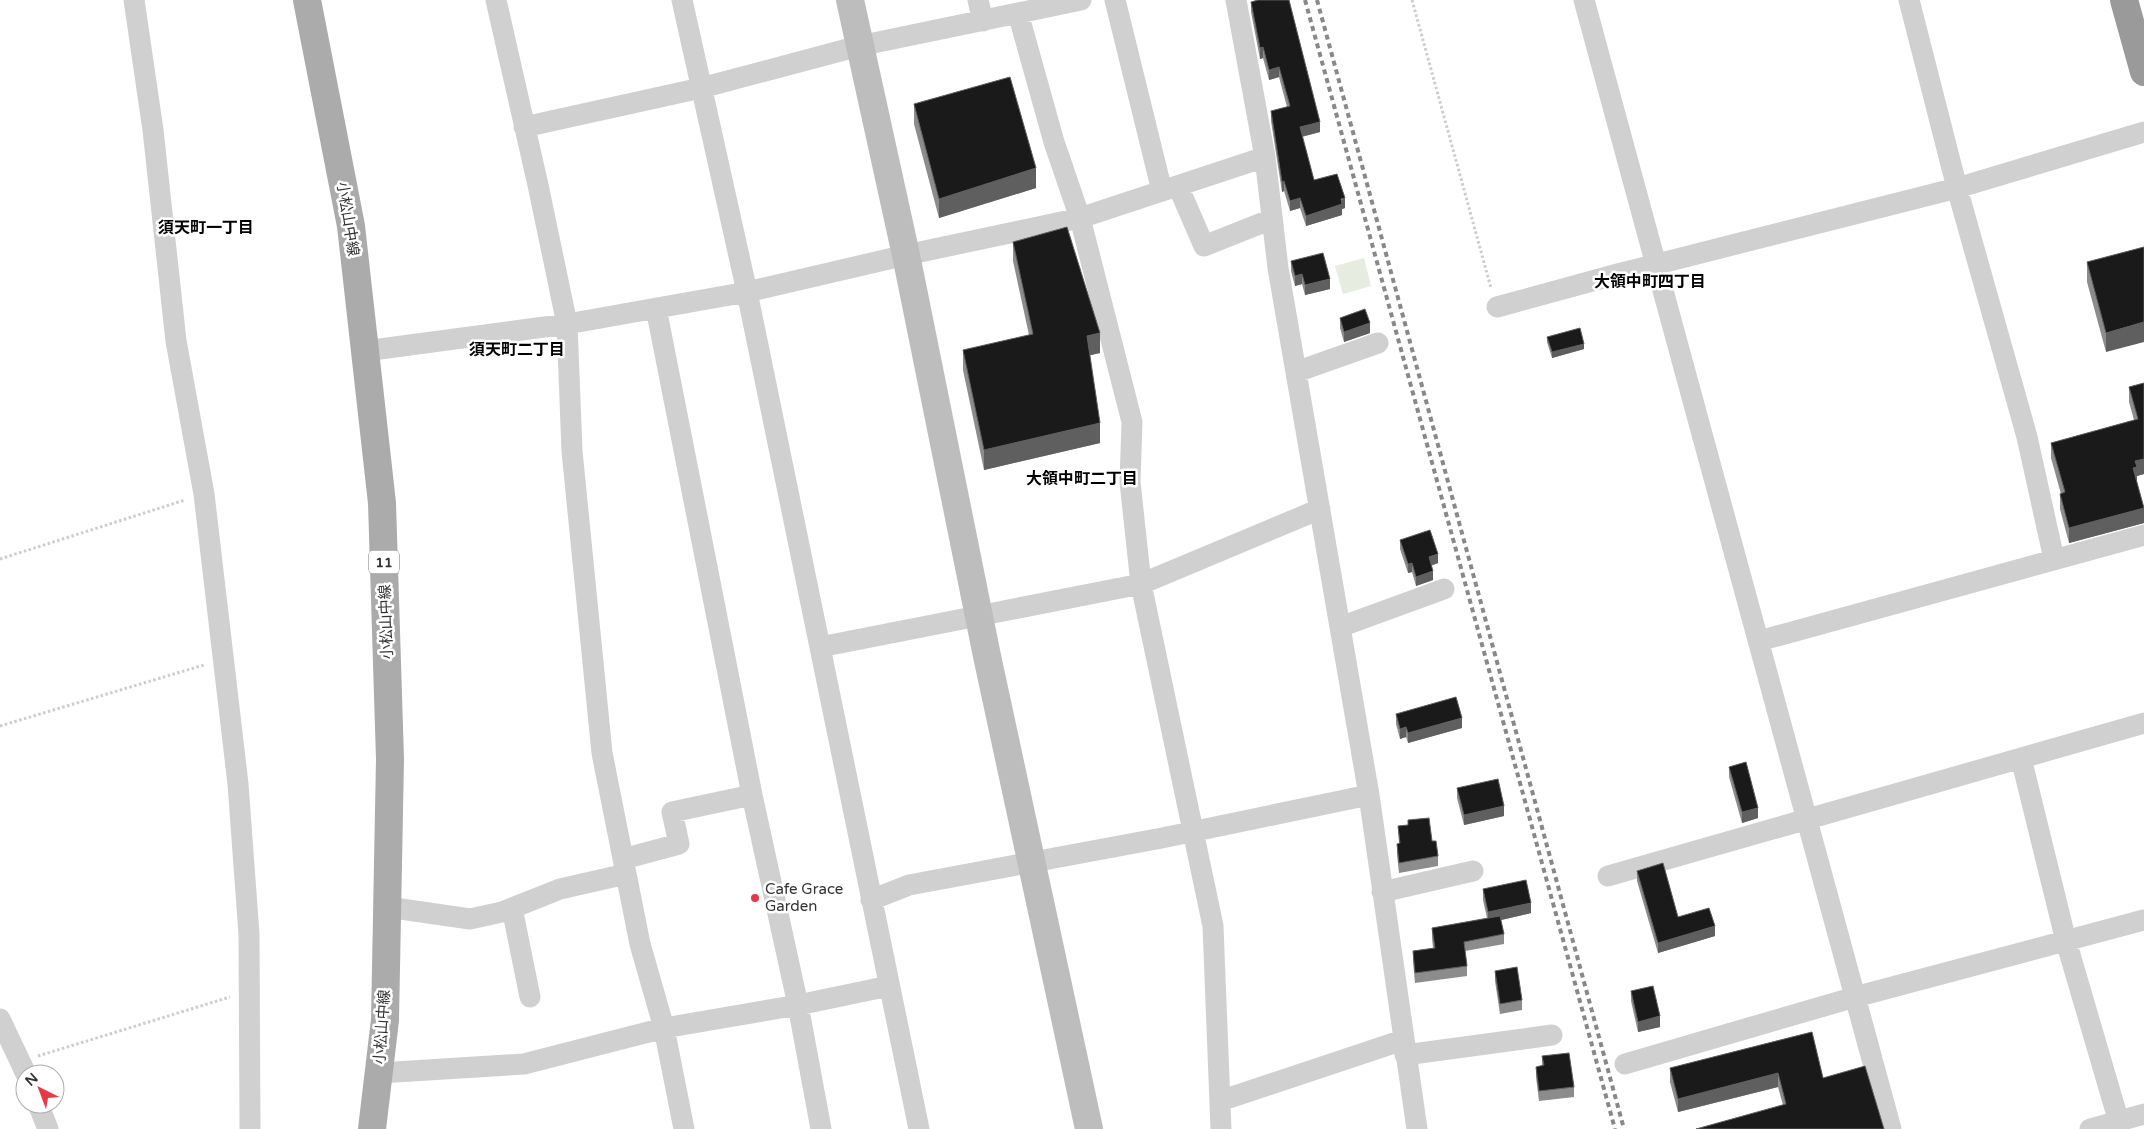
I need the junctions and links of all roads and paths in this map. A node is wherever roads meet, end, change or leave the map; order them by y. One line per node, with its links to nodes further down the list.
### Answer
1 (134, 0): 35 (street)
2 (307, 0): 33 (main road, 小松山中線 / 11)
3 (496, 0): 19 (street)
4 (682, 0): 18 (street)
5 (850, 0): 16 (street)
6 (978, 0): 15 (street)
7 (1081, 0): 14 (street)
8 (1115, 0): 23 (street)
9 (1236, 0): 21 (street)
10 (1412, 0): 29 (path)
11 (1584, 0): 27 (street)
12 (1909, 0): 22 (street)
13 (2124, 0): 17 (highway)
14 (1018, 13): 15 (street); 24 (street)
15 (983, 21): 16 (street)
16 (860, 46): 18 (street); 26 (street)
17 (2144, 72)
18 (701, 88): 19 (street); 28 (street)
19 (524, 127): 31 (street)
20 (2144, 132): 22 (street)
21 (1265, 157): 23 (street); 25 (street)
22 (1957, 188): 27 (street); 39 (street)
23 (1170, 189): 24 (street); 25 (street)
24 (1080, 218): 26 (street); 40 (street)
25 (1272, 219): 34 (street)
26 (906, 255): 28 (street); 42 (street)
27 (1657, 265): 29 (street); 44 (street)
28 (748, 292): 30 (street); 45 (street)
29 (1497, 307)
30 (656, 308): 31 (street); 50 (street)
31 (567, 324): 33 (street); 55 (street)
32 (1378, 343): 34 (street)
33 (365, 351): 60 (main road, 小松山中線 / 11)
34 (1296, 372): 36 (street)
35 (204, 494): 38 (path); 46 (street)
36 (1320, 509): 40 (street); 43 (street)
37 (2144, 535): 39 (street)
38 (0, 559)
39 (2054, 559): 44 (street)
40 (1141, 584): 42 (street); 53 (street)
41 (1444, 589): 43 (street)
42 (979, 617): 45 (street); 54 (street)
43 (1340, 627): 51 (street)
44 (1759, 641): 52 (street)
45 (820, 647): 59 (street)
46 (224, 659): 48 (path); 65 (street)
47 (2144, 723): 49 (street)
48 (0, 726)
49 (2021, 758): 52 (street); 63 (street)
50 (752, 795): 55 (street); 68 (street)
51 (1369, 795): 53 (street); 58 (street)
52 (1807, 820): 57 (street); 66 (street)
53 (1193, 831): 54 (street); 77 (street)
54 (1031, 862): 59 (street); 85 (street)
55 (625, 867): 61 (street); 70 (street)
56 (1473, 872): 58 (street)
57 (1608, 876)
58 (1382, 892): 72 (street)
59 (871, 900): 64 (street)
60 (387, 907): 61 (street); 76 (main road, 小松山中線 / 11)
61 (512, 908): 67 (street)
62 (2144, 920): 63 (street)
63 (2066, 941): 66 (street); 79 (street)
64 (889, 986): 68 (street); 84 (street)
65 (251, 991): 74 (path); 80 (street)
66 (1855, 997): 75 (street); 88 (street)
67 (530, 998)
68 (798, 1005): 70 (street); 83 (street)
69 (0, 1019): 73 (street)
70 (664, 1028): 76 (street); 82 (street)
71 (1552, 1035): 72 (street)
72 (1404, 1048): 77 (street); 87 (street)
73 (21, 1064)
74 (35, 1064)
75 (1625, 1064)
76 (379, 1073): 81 (main road, 小松山中線 / 11)
77 (1220, 1102): 86 (street)
78 (2144, 1114): 79 (street)
79 (2120, 1125): 89 (street)
80 (250, 1129)
81 (372, 1129)
82 (684, 1129)
83 (821, 1129)
84 (919, 1129)
85 (1089, 1129)
86 (1221, 1129)
87 (1417, 1129)
88 (1891, 1129)
89 (2090, 1129)

